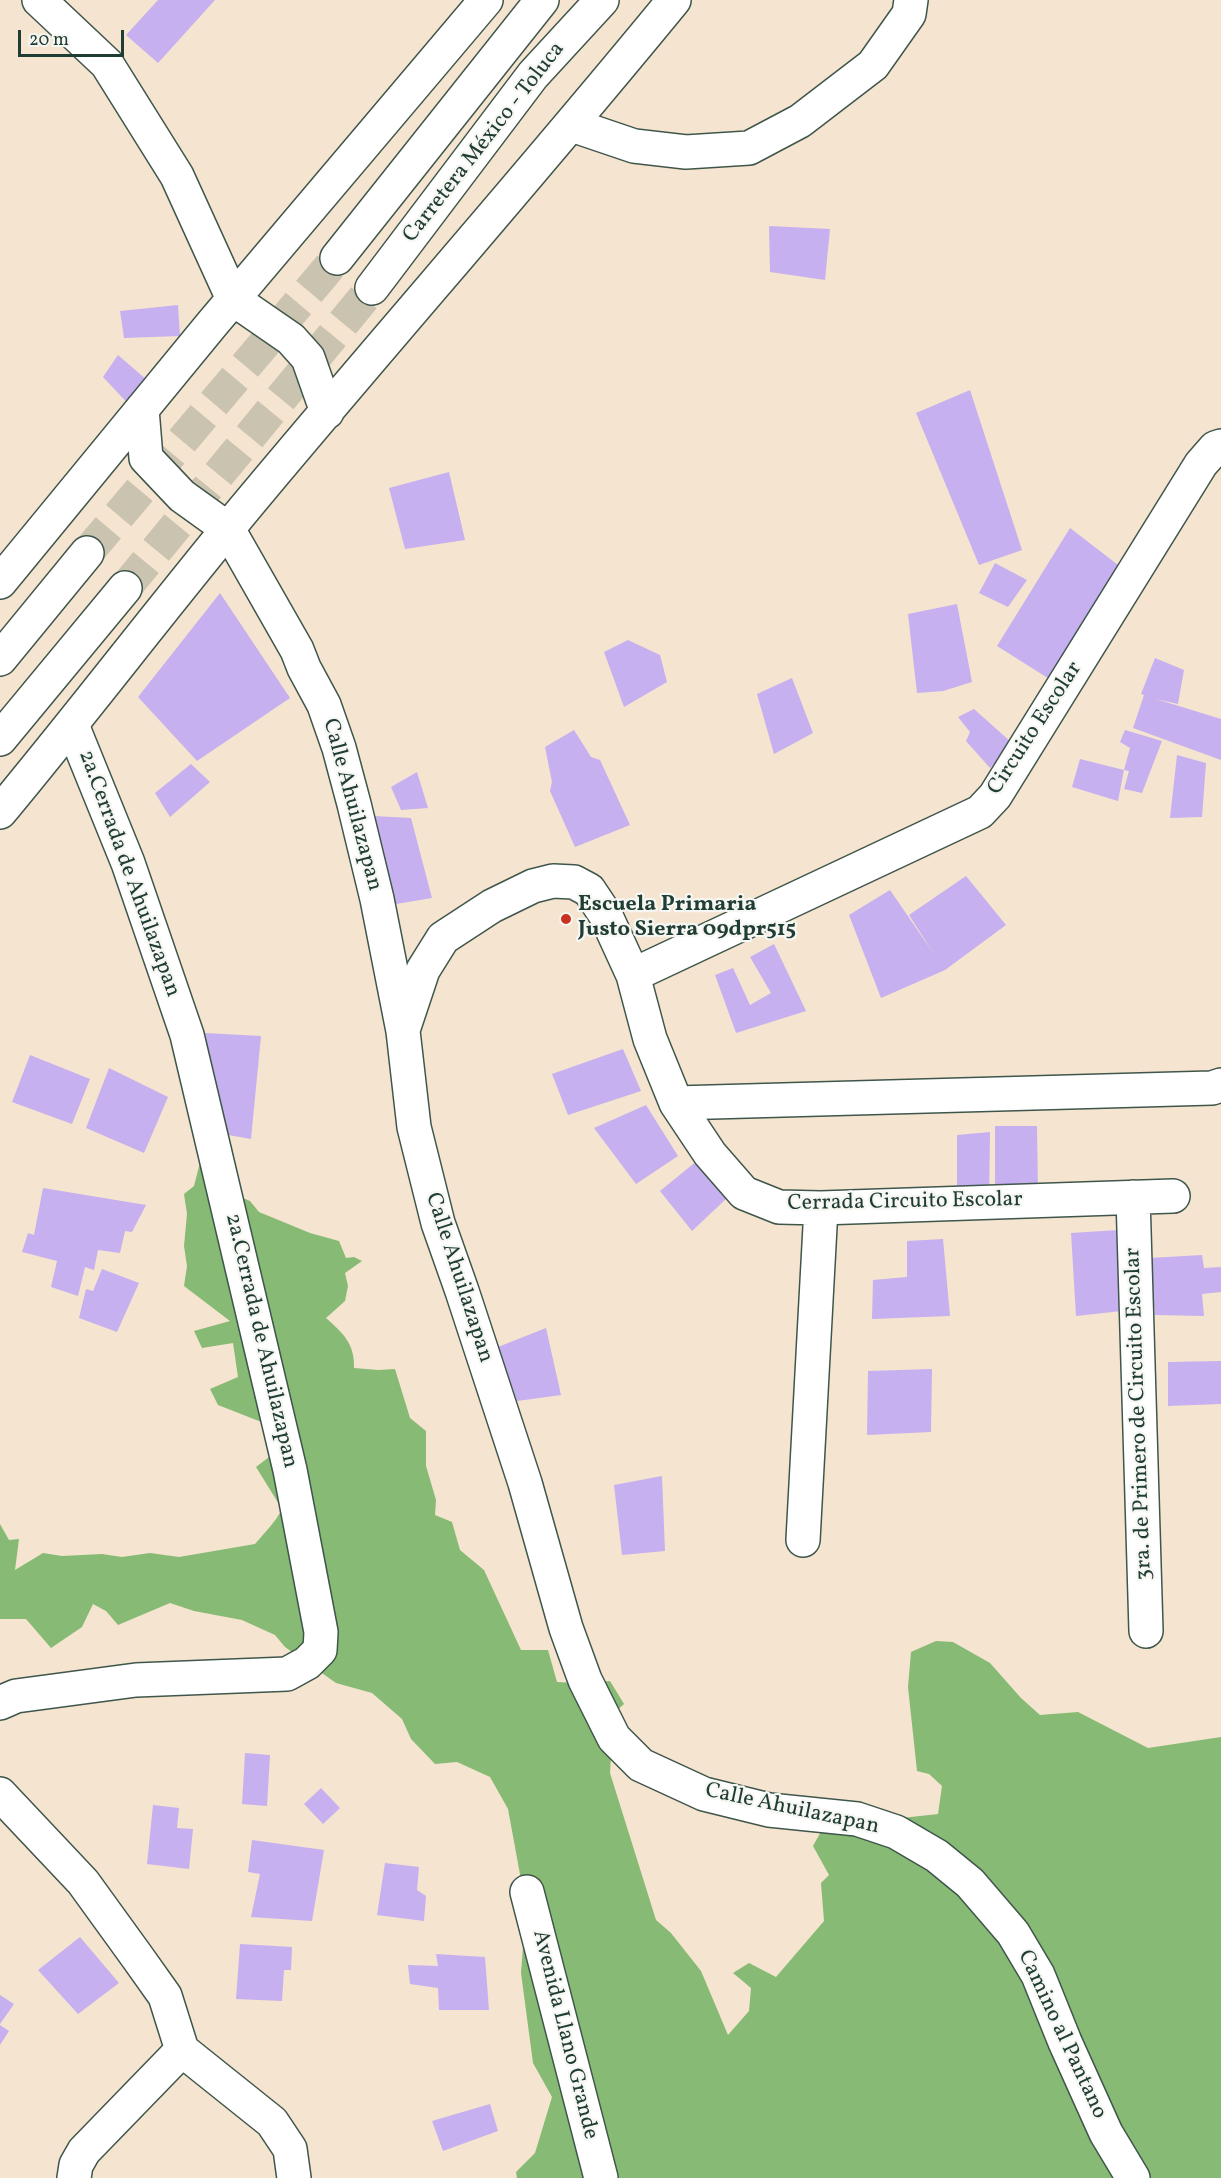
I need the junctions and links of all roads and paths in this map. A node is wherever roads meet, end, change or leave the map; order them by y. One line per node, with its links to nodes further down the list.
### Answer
1 (39, 0): 10 (street)
2 (486, 0): 10 (street)
3 (542, 0): 8 (street, Carretera México - Toluca)
4 (602, 0): 9 (street, Carretera México - Toluca)
5 (674, 0): 7 (street)
6 (912, 0): 7 (street)
7 (572, 125): 12 (street)
8 (337, 258)
9 (372, 288)
10 (233, 299): 11 (street); 12 (street)
11 (142, 409): 14 (street); 16 (street)
12 (327, 412): 14 (street)
13 (1221, 446): 22 (street, Circuito Escolar)
14 (228, 529): 19 (street); 23 (street, Calle Ahuilazapan)
15 (87, 553): 18 (street)
16 (0, 582)
17 (125, 588): 20 (street)
18 (0, 659)
19 (72, 724): 21 (street); 31 (street, 2a.Cerrada de Ahuilazapan)
20 (0, 739)
21 (0, 812)
22 (633, 975): 23 (street, Cerrada Circuito Escolar); 25 (street, Cerrada Circuito Escolar)
23 (403, 1031): 33 (street, Calle Ahuilazapan)
24 (1221, 1085): 25 (street)
25 (676, 1103): 28 (street, Cerrada Circuito Escolar)
26 (1173, 1196): 27 (street, Cerrada Circuito Escolar)
27 (1133, 1197): 28 (street, Cerrada Circuito Escolar); 30 (street, 3ra. de Primero de Circuito Escolar)
28 (821, 1208): 29 (street)
29 (803, 1540)
30 (1146, 1631)
31 (0, 1703)
32 (0, 1794): 35 (street)
33 (896, 1832): 39 (street, Camino al Pantano)
34 (528, 1892): 38 (street, Avenida Llano Grande)
35 (182, 2050): 36 (street); 37 (street)
36 (74, 2178)
37 (294, 2178)
38 (601, 2178)
39 (1132, 2178)

